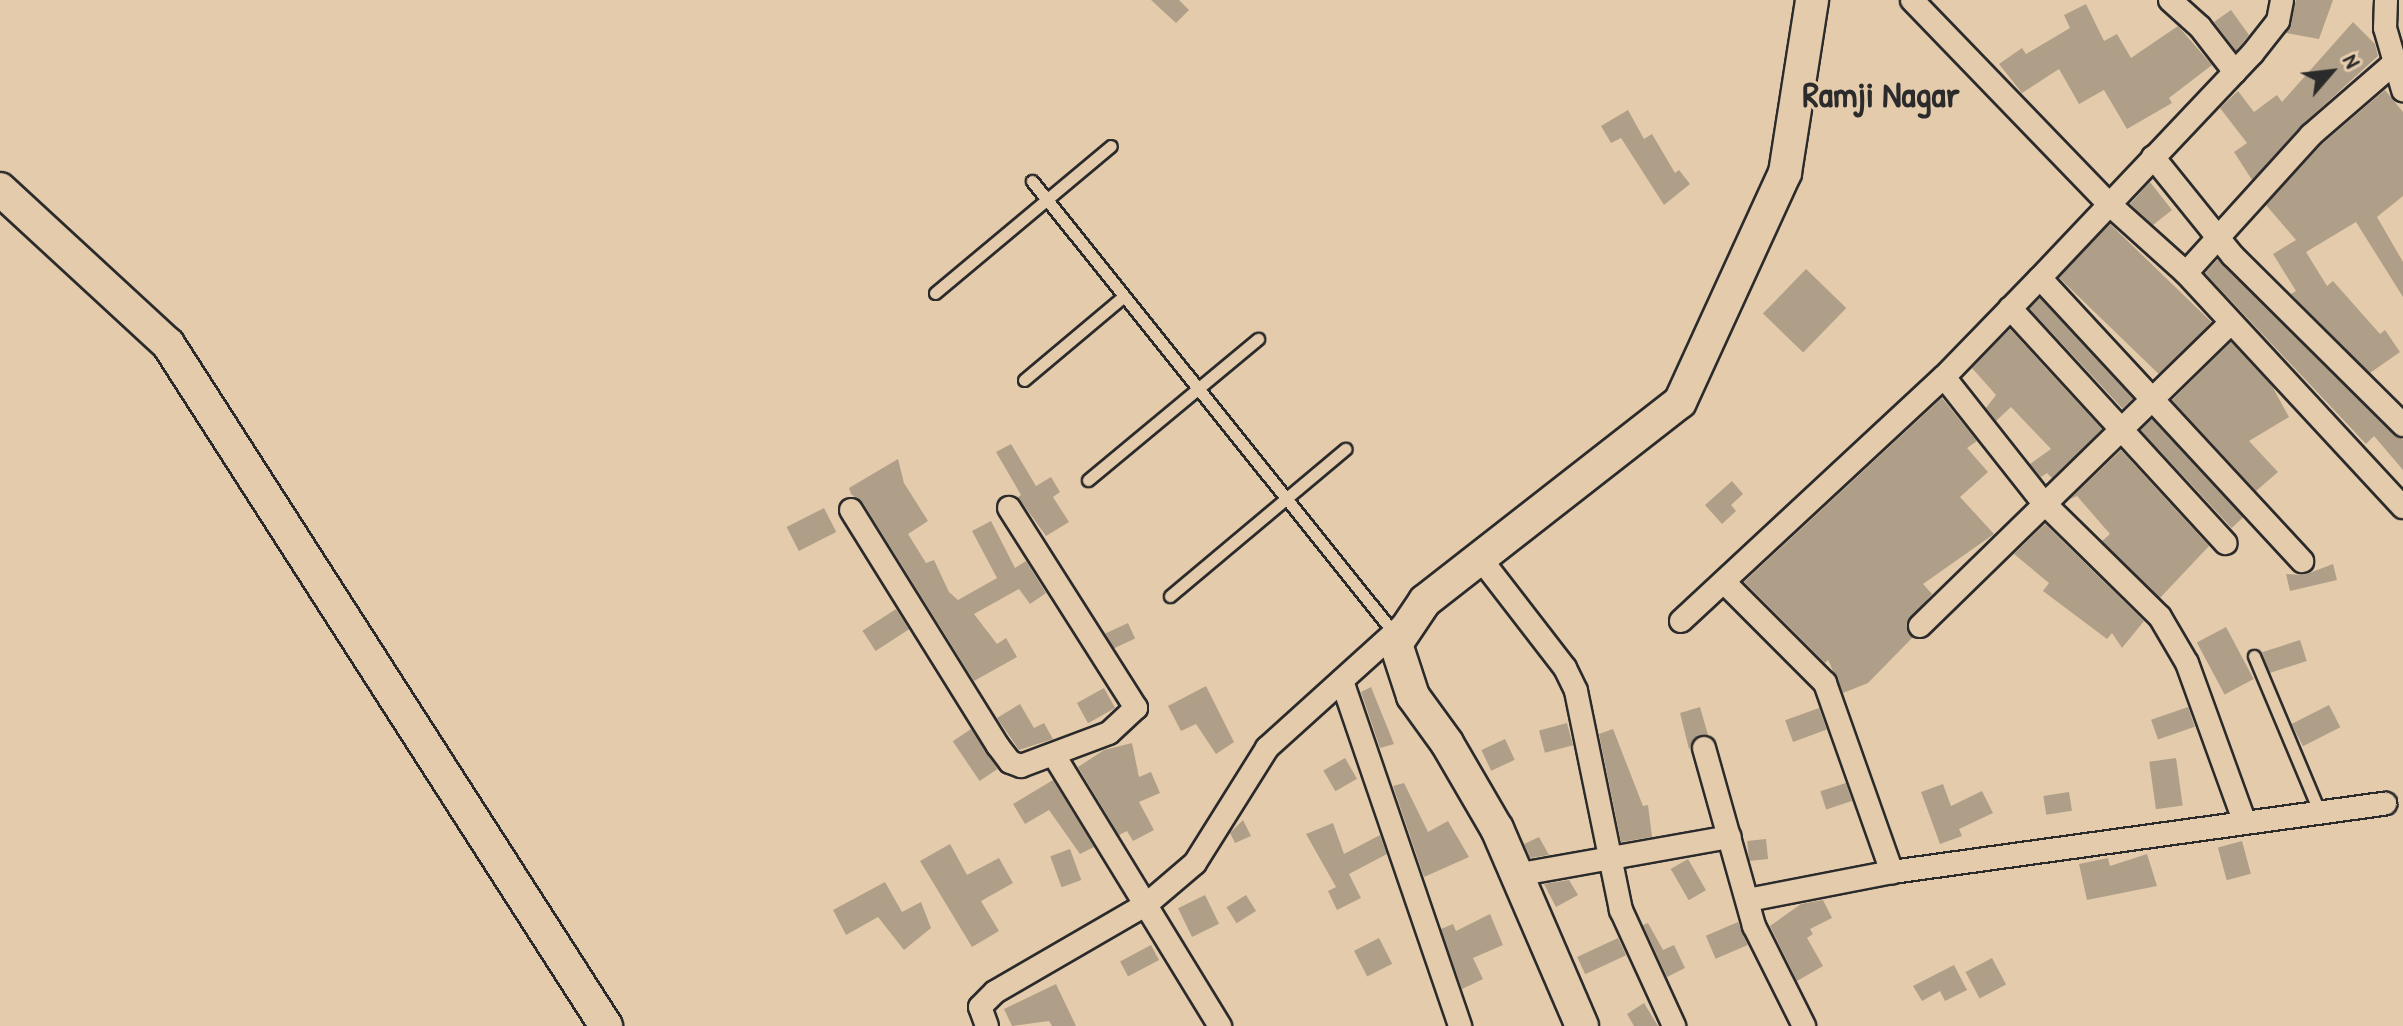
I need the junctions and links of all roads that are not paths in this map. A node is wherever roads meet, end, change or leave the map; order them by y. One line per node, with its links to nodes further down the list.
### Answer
1 (1812, 0): 37 (street)
2 (1912, 0): 14 (street)
3 (2170, 0): 7 (street)
4 (2282, 0): 7 (street)
5 (2386, 0): 6 (street)
6 (2393, 64): 8 (street); 15 (street)
7 (2235, 72): 10 (street)
8 (2403, 90)
9 (1111, 146): 13 (lane)
10 (2153, 157): 14 (street); 15 (street)
11 (1032, 181): 13 (lane)
12 (0, 189): 57 (street)
13 (1045, 198): 18 (lane); 19 (lane)
14 (2108, 203): 16 (street); 17 (street)
15 (2219, 241): 16 (street); 27 (street)
16 (2186, 273): 21 (street)
17 (2040, 278): 20 (street); 26 (street)
18 (935, 293)
19 (1123, 297): 24 (lane); 25 (lane)
20 (2010, 308): 23 (street); 28 (street)
21 (2230, 323): 26 (street); 33 (street)
22 (1258, 339): 25 (lane)
23 (1944, 377): 32 (street); 39 (street)
24 (1024, 380)
25 (1197, 391): 30 (lane); 31 (lane)
26 (2153, 397): 28 (street); 38 (street)
27 (2403, 425)
28 (2122, 427): 32 (street); 36 (street)
29 (1345, 449): 31 (lane)
30 (1088, 480)
31 (1284, 501): 40 (lane); 42 (lane)
32 (2042, 501): 43 (street); 50 (street)
33 (2403, 507)
34 (1009, 508): 47 (street)
35 (851, 510): 47 (street)
36 (2225, 543)
37 (1480, 558): 42 (street); 52 (street)
38 (2302, 561)
39 (1724, 582): 41 (street); 53 (street)
40 (1170, 596)
41 (1681, 621)
42 (1406, 624): 45 (street); 54 (street)
43 (1920, 626)
44 (2254, 656): 49 (lane)
45 (1342, 681): 56 (street); 60 (street)
46 (1704, 748): 51 (street)
47 (1055, 757): 56 (street)
48 (2385, 804): 49 (street)
49 (2320, 813): 50 (street)
50 (2245, 823): 53 (street)
51 (1730, 837): 52 (street); 55 (street)
52 (1610, 859): 54 (street); 62 (street)
53 (1892, 872): 55 (street)
54 (1516, 875): 61 (street)
55 (1748, 900): 63 (street)
56 (1147, 904): 58 (street); 59 (street)
57 (606, 1026)
58 (987, 1026)
59 (1220, 1026)
60 (1460, 1026)
61 (1582, 1026)
62 (1674, 1026)
63 (1804, 1026)

